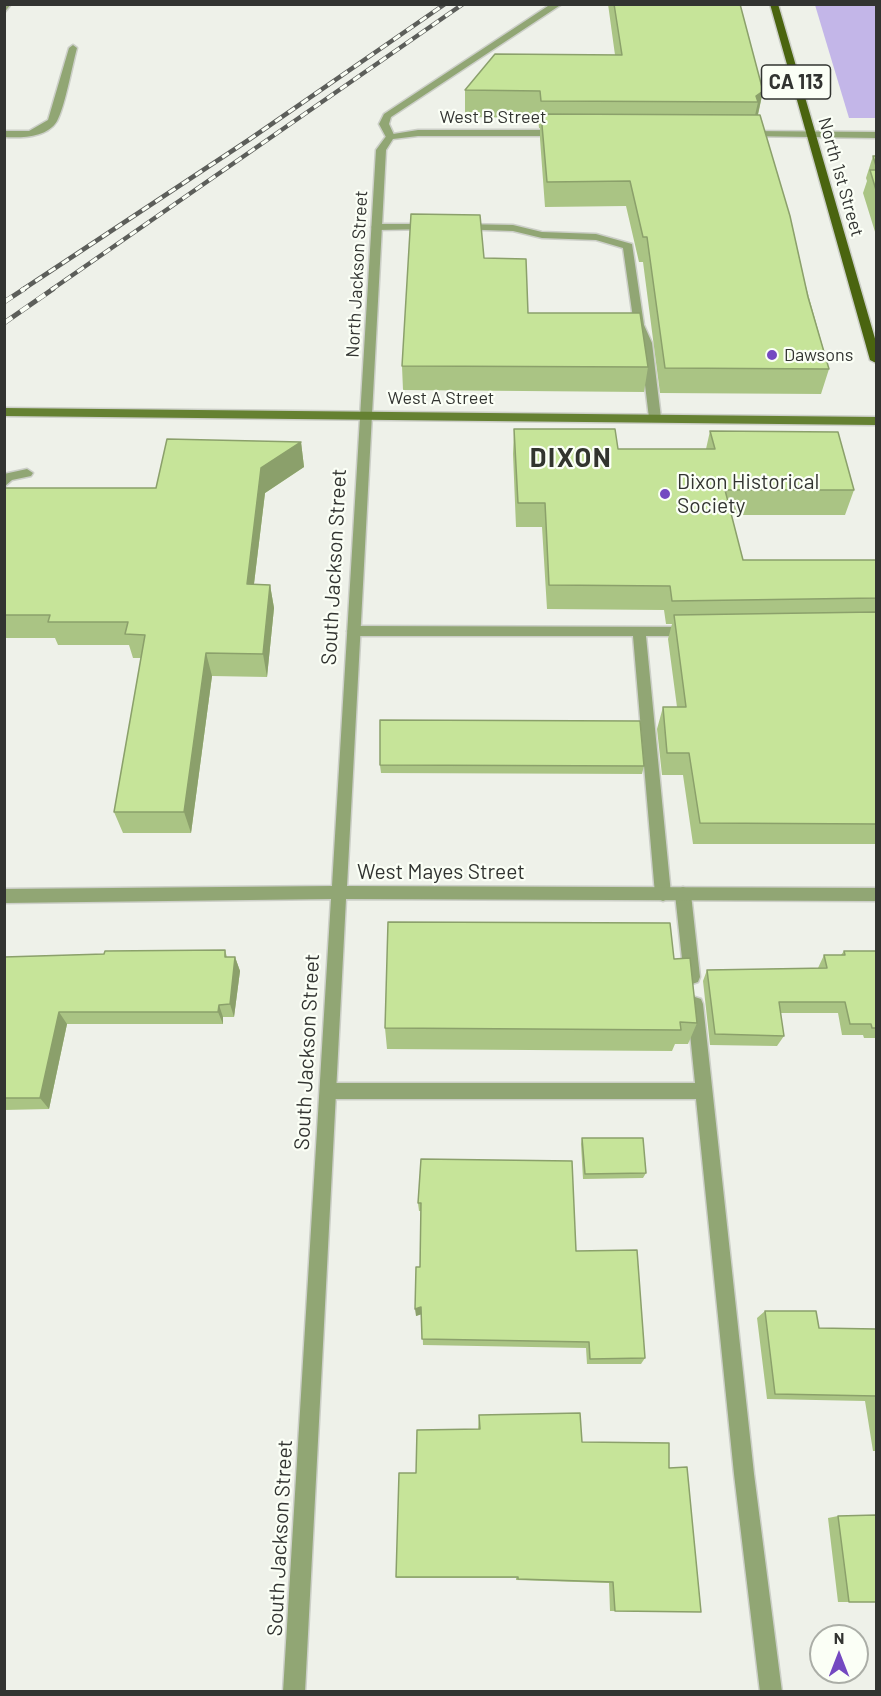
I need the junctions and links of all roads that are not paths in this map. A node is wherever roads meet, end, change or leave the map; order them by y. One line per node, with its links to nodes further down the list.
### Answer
1 (7, 4): 4 (street)
2 (558, 4): 11 (street, North Jackson Street)
3 (774, 4): 9 (main road, North 1st Street / CA 113)
4 (4, 11)
5 (73, 48): 6 (street)
6 (4, 134)
7 (573, 134): 11 (street, West B Street)
8 (737, 134): 9 (street)
9 (811, 135): 10 (street); 13 (main road, North 1st Street / CA 113)
10 (876, 135)
11 (390, 137): 12 (street, North Jackson Street)
12 (376, 227): 15 (street, North Jackson Street); 16 (street)
13 (876, 360)
14 (4, 412): 15 (main road, West A Street)
15 (365, 416): 16 (main road, West A Street); 20 (street, South Jackson Street)
16 (655, 418): 17 (main road, West A Street)
17 (876, 421)
18 (27, 473): 19 (street)
19 (4, 483)
20 (354, 631): 22 (street); 23 (street, South Jackson Street)
21 (710, 631): 22 (street)
22 (639, 632): 24 (street)
23 (339, 892): 24 (street, West Mayes Street); 27 (street, West Mayes Street); 28 (street, South Jackson Street)
24 (663, 894): 25 (street, West Mayes Street)
25 (683, 894): 26 (street, West Mayes Street); 29 (street)
26 (876, 895)
27 (4, 896)
28 (328, 1091): 29 (street); 30 (street, South Jackson Street)
29 (704, 1091): 31 (street)
30 (294, 1692)
31 (771, 1692)

